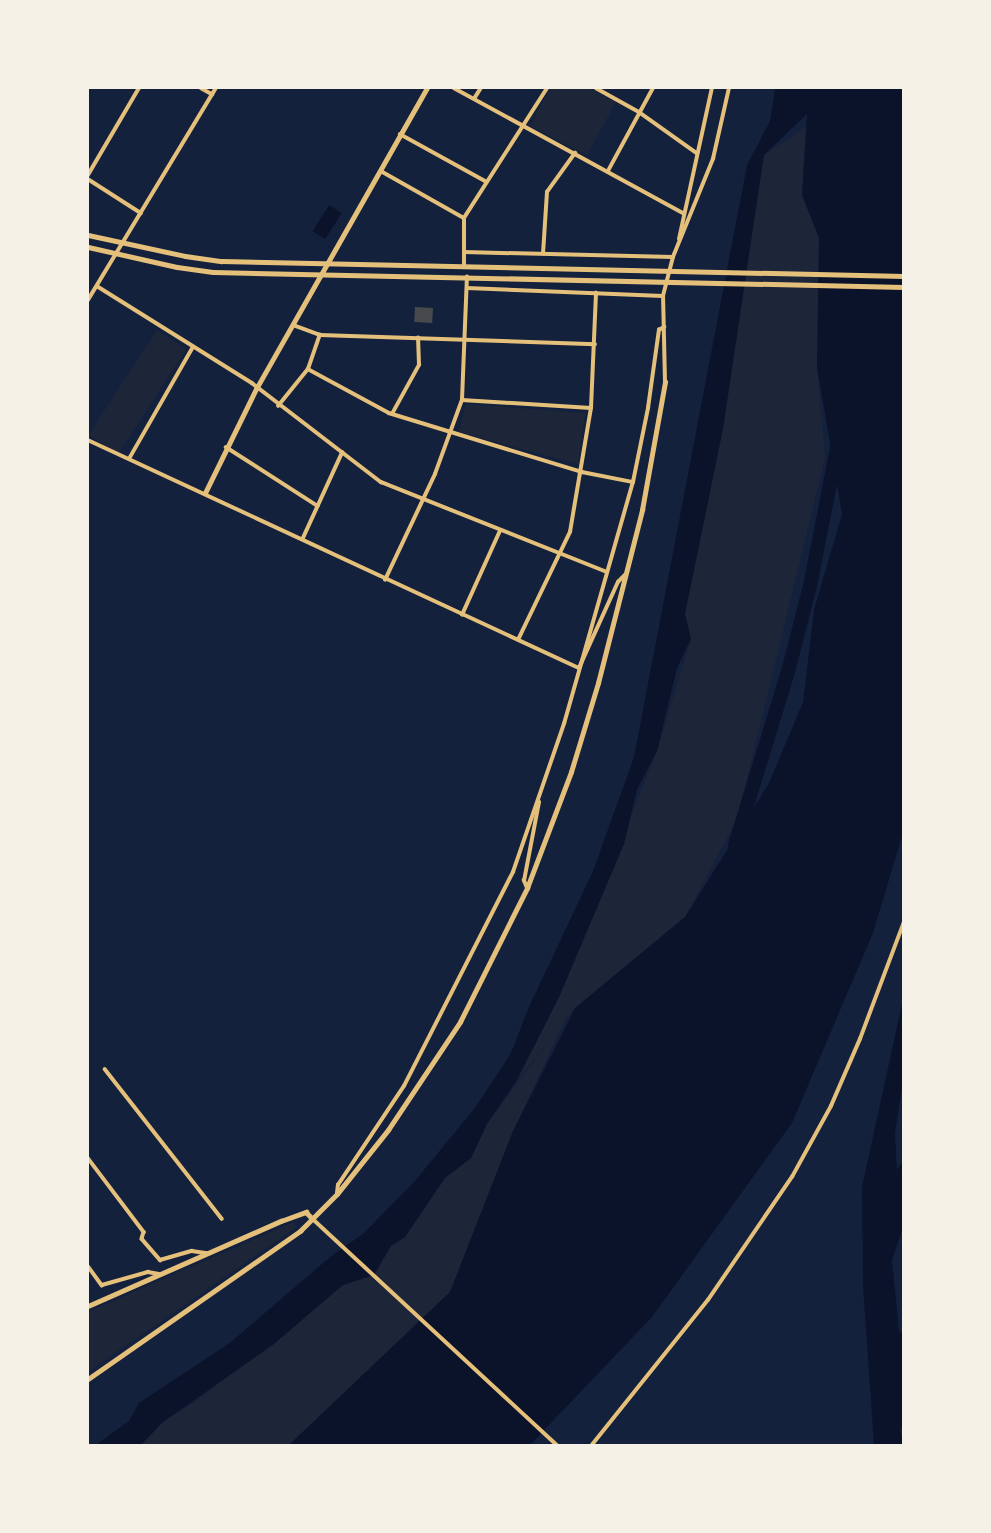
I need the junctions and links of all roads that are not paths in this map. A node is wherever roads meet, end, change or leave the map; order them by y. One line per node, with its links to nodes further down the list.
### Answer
1 (139, 88): 21 (street)
2 (201, 88): 12 (street)
3 (216, 88): 12 (street)
4 (426, 88): 16 (street)
5 (454, 88): 13 (street)
6 (481, 88): 13 (street)
7 (547, 88): 15 (street)
8 (596, 88): 14 (street)
9 (653, 88): 14 (street)
10 (712, 88): 18 (street)
11 (729, 88): 32 (street)
12 (212, 94): 23 (street)
13 (474, 99): 15 (street)
14 (639, 112): 18 (street); 20 (street)
15 (523, 125): 17 (street); 22 (street)
16 (401, 134): 19 (street); 22 (street)
17 (575, 153): 20 (street); 31 (street)
18 (697, 153): 24 (street)
19 (380, 170): 25 (street); 33 (street)
20 (608, 171): 24 (street)
21 (88, 177): 23 (street)
22 (487, 182): 25 (street)
23 (141, 213): 27 (street)
24 (683, 213): 32 (street)
25 (464, 218): 29 (street)
26 (88, 235): 27 (highway)
27 (123, 244): 30 (street); 33 (highway)
28 (88, 247): 30 (highway)
29 (464, 252): 31 (street); 34 (street)
30 (118, 254): 35 (highway); 38 (street)
31 (543, 254): 32 (street)
32 (673, 257): 43 (street)
33 (328, 262): 34 (highway); 35 (street)
34 (464, 265): 36 (highway)
35 (324, 274): 37 (highway); 45 (street)
36 (904, 276)
37 (467, 277): 39 (street); 40 (highway)
38 (97, 286): 41 (street); 51 (street)
39 (467, 288): 42 (street); 49 (street)
40 (904, 288)
41 (90, 291): 44 (street)
42 (596, 293): 43 (street); 50 (street)
43 (663, 296): 46 (street)
44 (88, 300)
45 (293, 325): 47 (street); 54 (street)
46 (664, 327): 53 (street); 65 (street)
47 (320, 335): 48 (street); 52 (street)
48 (418, 338): 49 (street); 58 (street)
49 (464, 340): 50 (street); 55 (street)
50 (595, 344): 57 (street)
51 (193, 347): 54 (street); 63 (street)
52 (308, 369): 56 (street); 58 (street)
53 (665, 382): 73 (street)
54 (256, 389): 56 (street); 61 (street)
55 (462, 400): 57 (street); 59 (street)
56 (278, 406): 62 (street)
57 (591, 408): 64 (street)
58 (392, 414): 59 (street)
59 (452, 435): 64 (street); 67 (street)
60 (88, 440): 63 (street)
61 (226, 447): 66 (street); 68 (street)
62 (342, 453): 67 (street); 68 (street)
63 (129, 459): 66 (street)
64 (582, 472): 65 (street); 71 (street)
65 (633, 482): 72 (street)
66 (205, 493): 70 (street)
67 (423, 500): 69 (street); 74 (street)
68 (318, 506): 70 (street)
69 (500, 531): 71 (street); 75 (street)
70 (303, 538): 74 (street)
71 (558, 555): 72 (street); 76 (street)
72 (607, 573): 77 (street)
73 (625, 575): 77 (street); 79 (street)
74 (385, 580): 75 (street)
75 (462, 615): 76 (street)
76 (518, 640): 77 (street)
77 (579, 668): 78 (street)
78 (539, 799): 79 (street); 83 (street)
79 (527, 888): 83 (street)
80 (904, 922): 92 (street)
81 (105, 1069): 85 (street)
82 (88, 1158): 86 (street)
83 (337, 1194): 84 (street)
84 (312, 1218): 86 (street); 90 (street); 91 (street)
85 (222, 1219)
86 (206, 1253): 88 (street)
87 (88, 1266): 88 (street)
88 (159, 1274): 89 (street)
89 (88, 1306)
90 (88, 1379)
91 (558, 1446)
92 (591, 1446)

